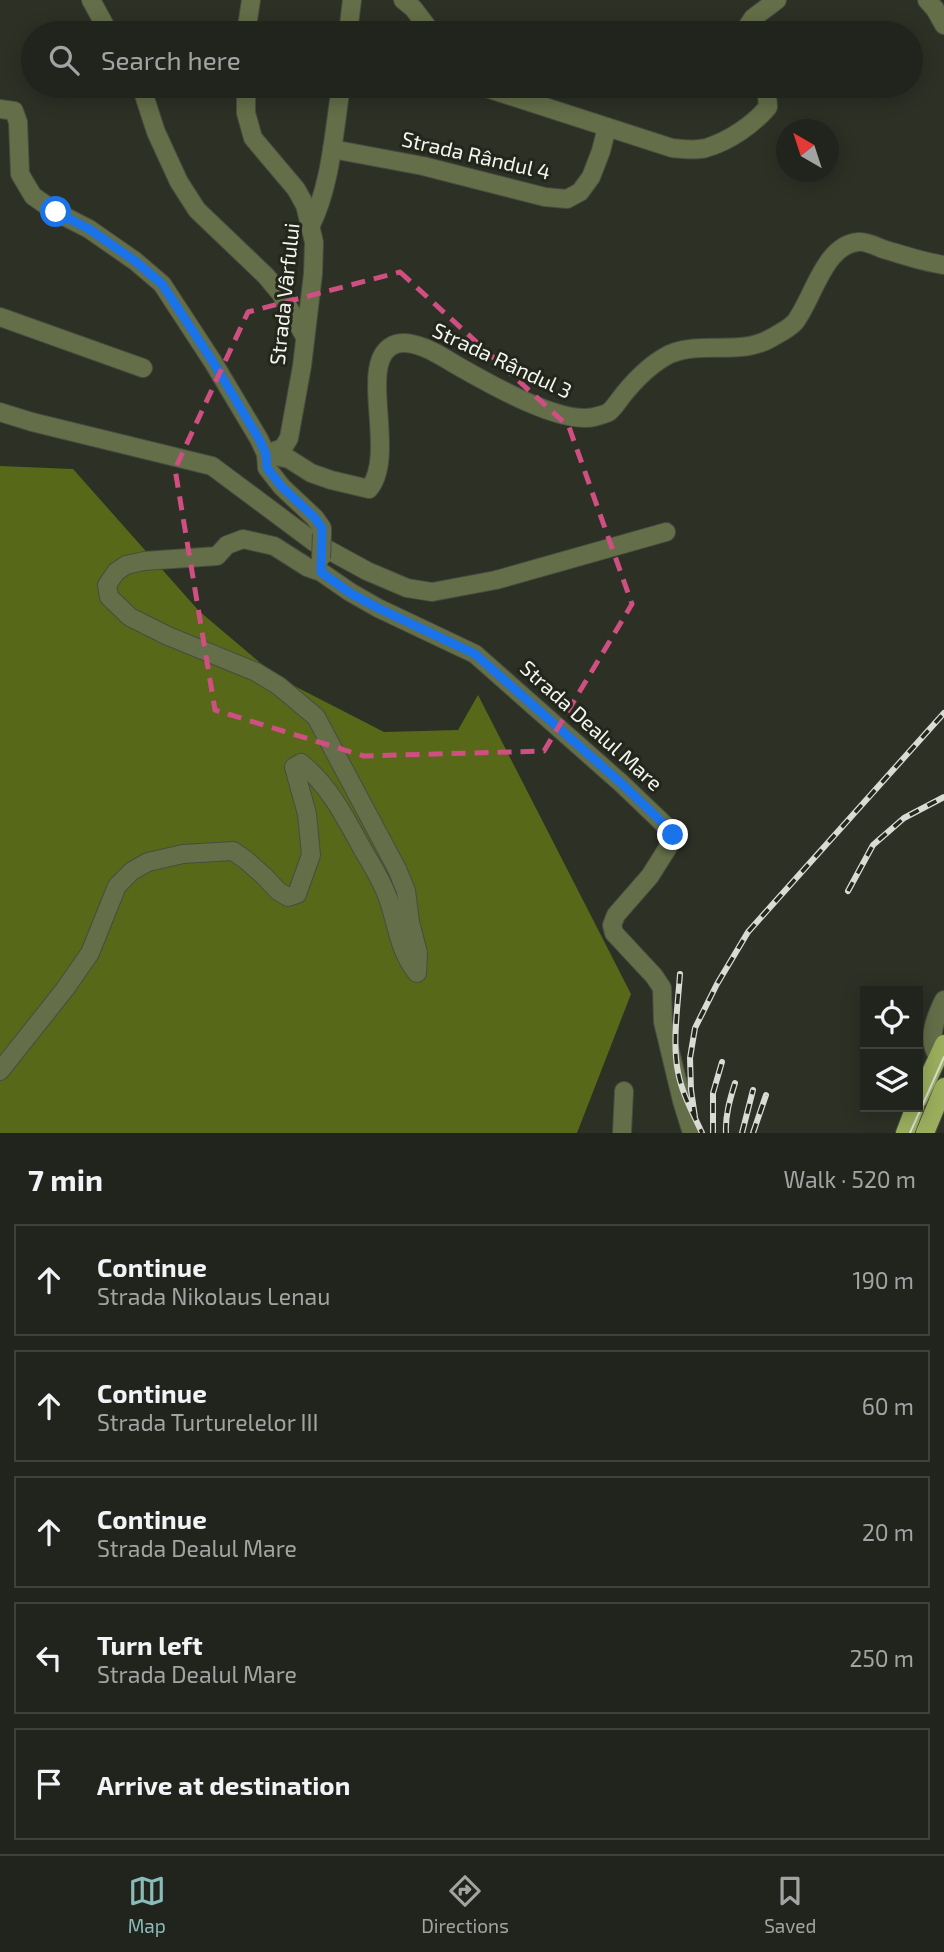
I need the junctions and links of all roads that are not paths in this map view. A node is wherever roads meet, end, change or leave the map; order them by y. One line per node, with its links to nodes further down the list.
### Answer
1 (91, 0): 6 (street)
2 (251, 0): 7 (street)
3 (352, 0): 8 (street)
4 (402, 0): 9 (street)
5 (777, 0): 10 (street)
6 (102, 21)
7 (248, 21)
8 (349, 21)
9 (423, 21)
10 (751, 21)
11 (145, 98): 22 (street)
12 (246, 98): 19 (street)
13 (339, 98): 18 (street, Strada Vârfului)
14 (517, 98): 17 (street)
15 (766, 98): 17 (street)
16 (0, 109): 25 (street)
17 (607, 127): 18 (street, Strada Rândul 4)
18 (332, 149): 19 (street, Strada Vârfului)
19 (310, 227): 22 (street, Strada Vârfului)
20 (944, 265): 25 (street, Strada Rândul 3)
21 (0, 317): 23 (street)
22 (305, 337): 25 (street, Strada Vârfului)
23 (144, 368)
24 (0, 412): 26 (street)
25 (266, 454): 27 (street, bridge)
26 (666, 531)
27 (321, 565): 30 (street); 36 (street, Strada Dealul Mare)
28 (944, 999): 29 (street)
29 (941, 1050): 32 (main road)
30 (0, 1071)
31 (944, 1087): 38 (main road)
32 (923, 1089)
33 (624, 1091): 35 (street)
34 (913, 1112): 37 (main road)
35 (622, 1133)
36 (692, 1133)
37 (905, 1133)
38 (925, 1133)

